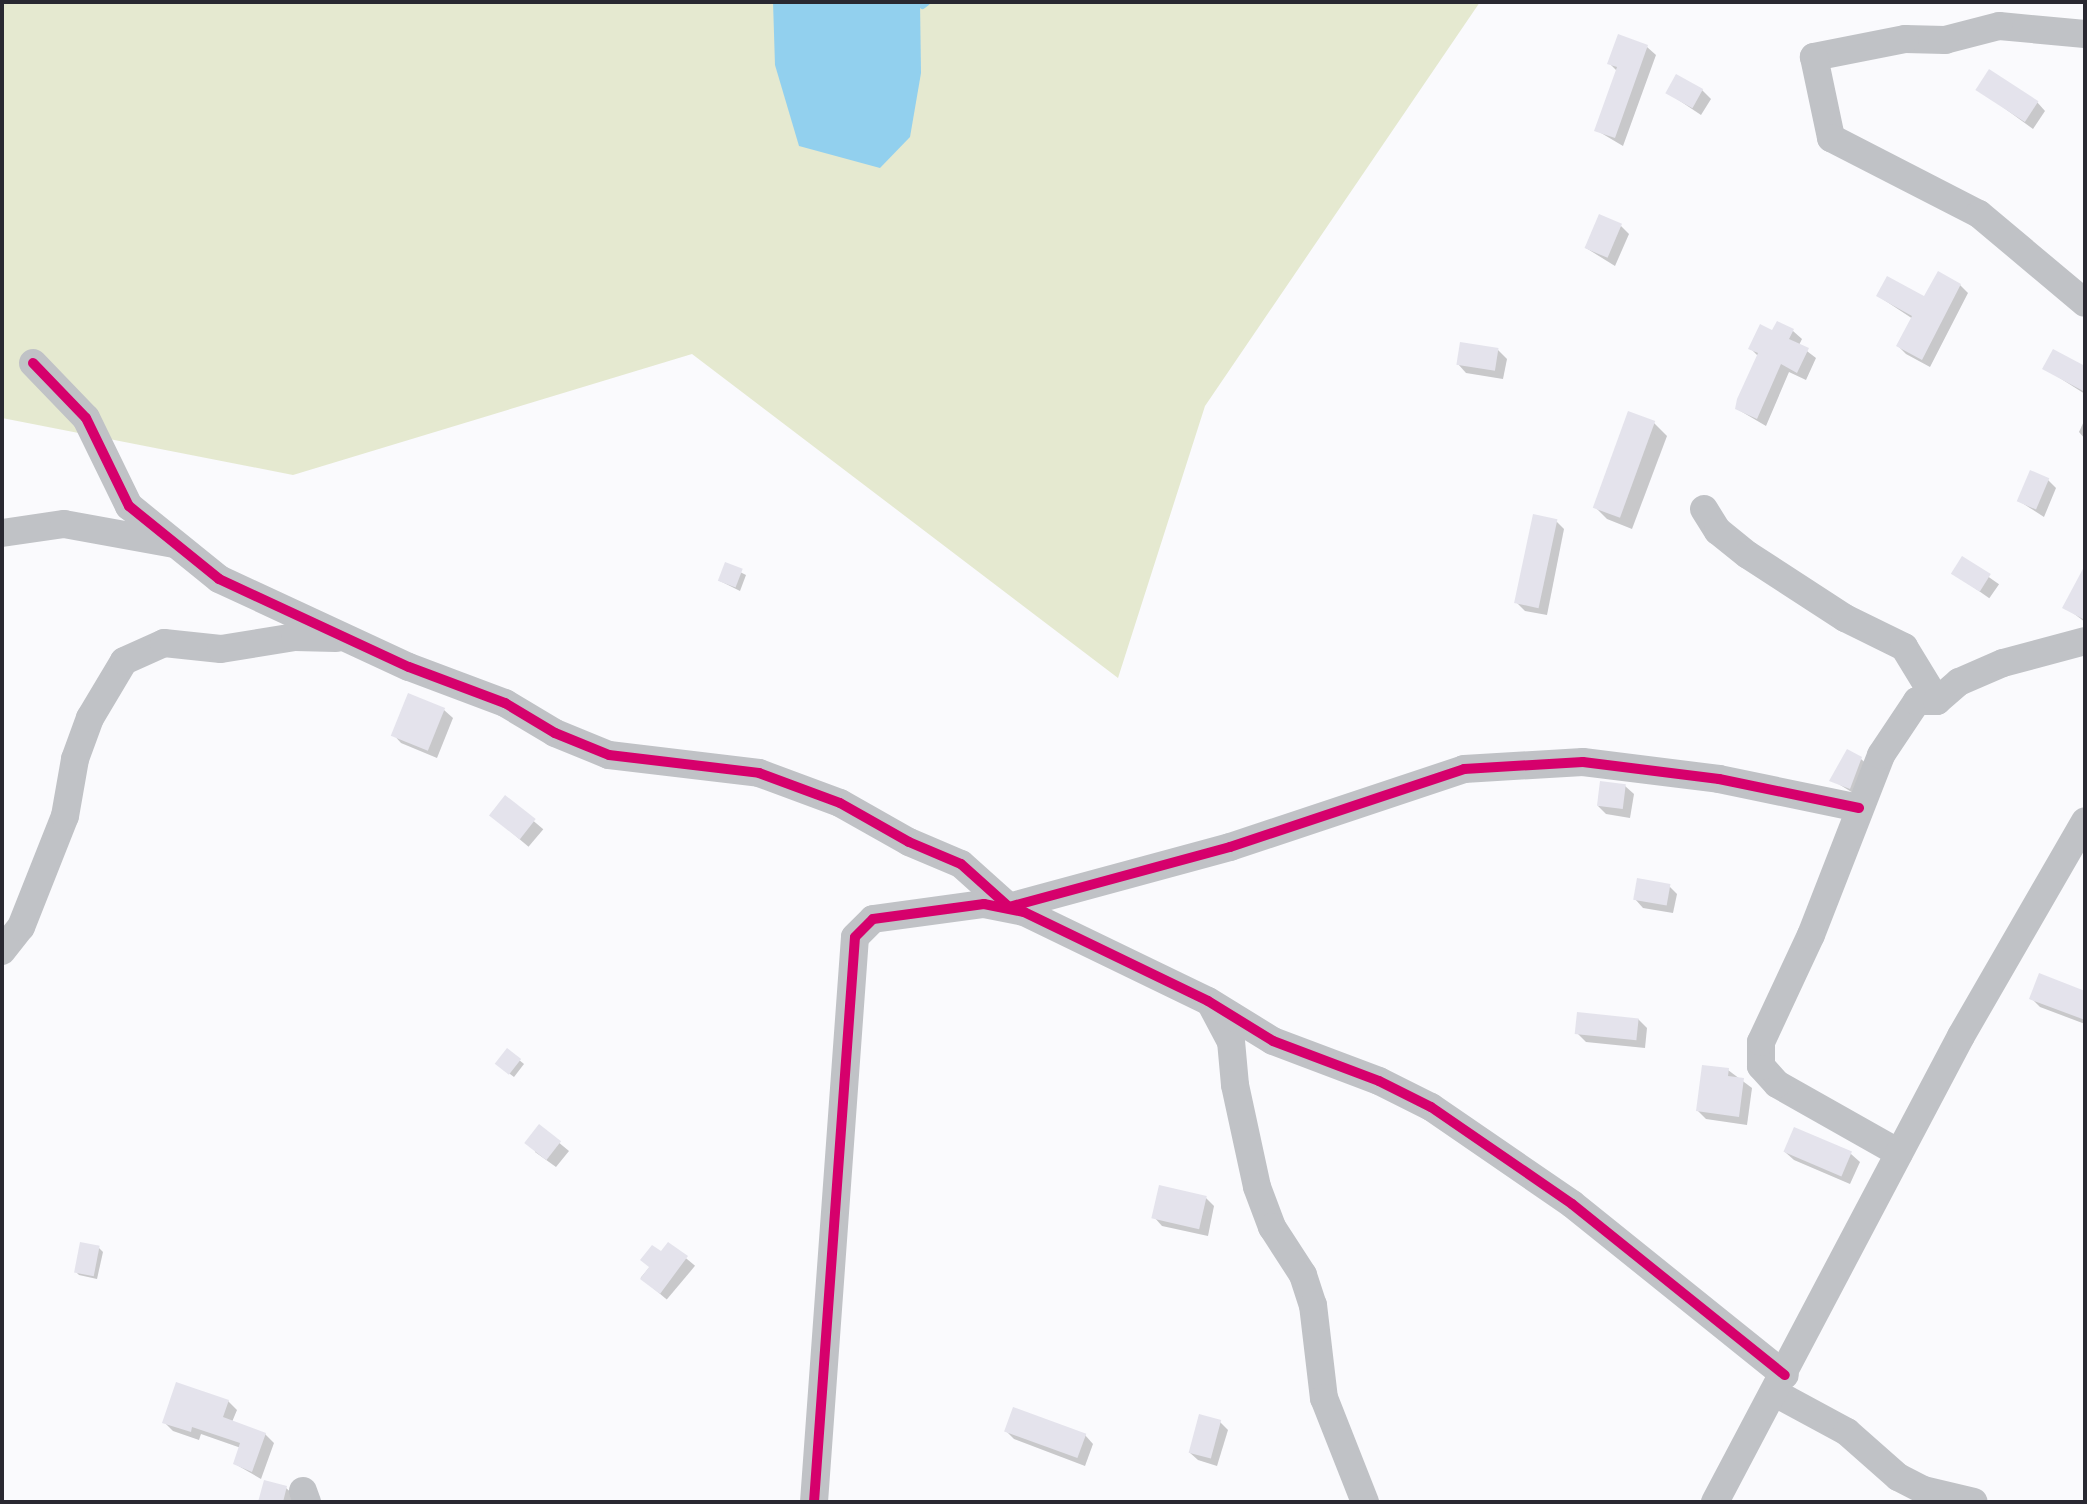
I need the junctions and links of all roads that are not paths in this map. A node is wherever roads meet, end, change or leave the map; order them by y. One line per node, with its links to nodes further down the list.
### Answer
1 (2085, 34): 2 (street)
2 (2085, 303)
3 (33, 363): 6 (street)
4 (1704, 509): 9 (street)
5 (2, 533): 6 (street)
6 (177, 544): 7 (street)
7 (349, 638): 12 (street); 13 (street)
8 (2085, 641): 9 (street)
9 (1937, 701): 10 (street)
10 (1859, 808): 12 (street); 15 (street)
11 (2085, 821): 15 (street)
12 (1009, 906): 14 (street); 17 (street)
13 (2, 951)
14 (1208, 1001): 16 (street); 18 (street)
15 (1899, 1153): 16 (street)
16 (1780, 1384): 19 (street); 20 (street)
17 (814, 1502)
18 (1365, 1502)
19 (1715, 1502)
20 (1974, 1502)

